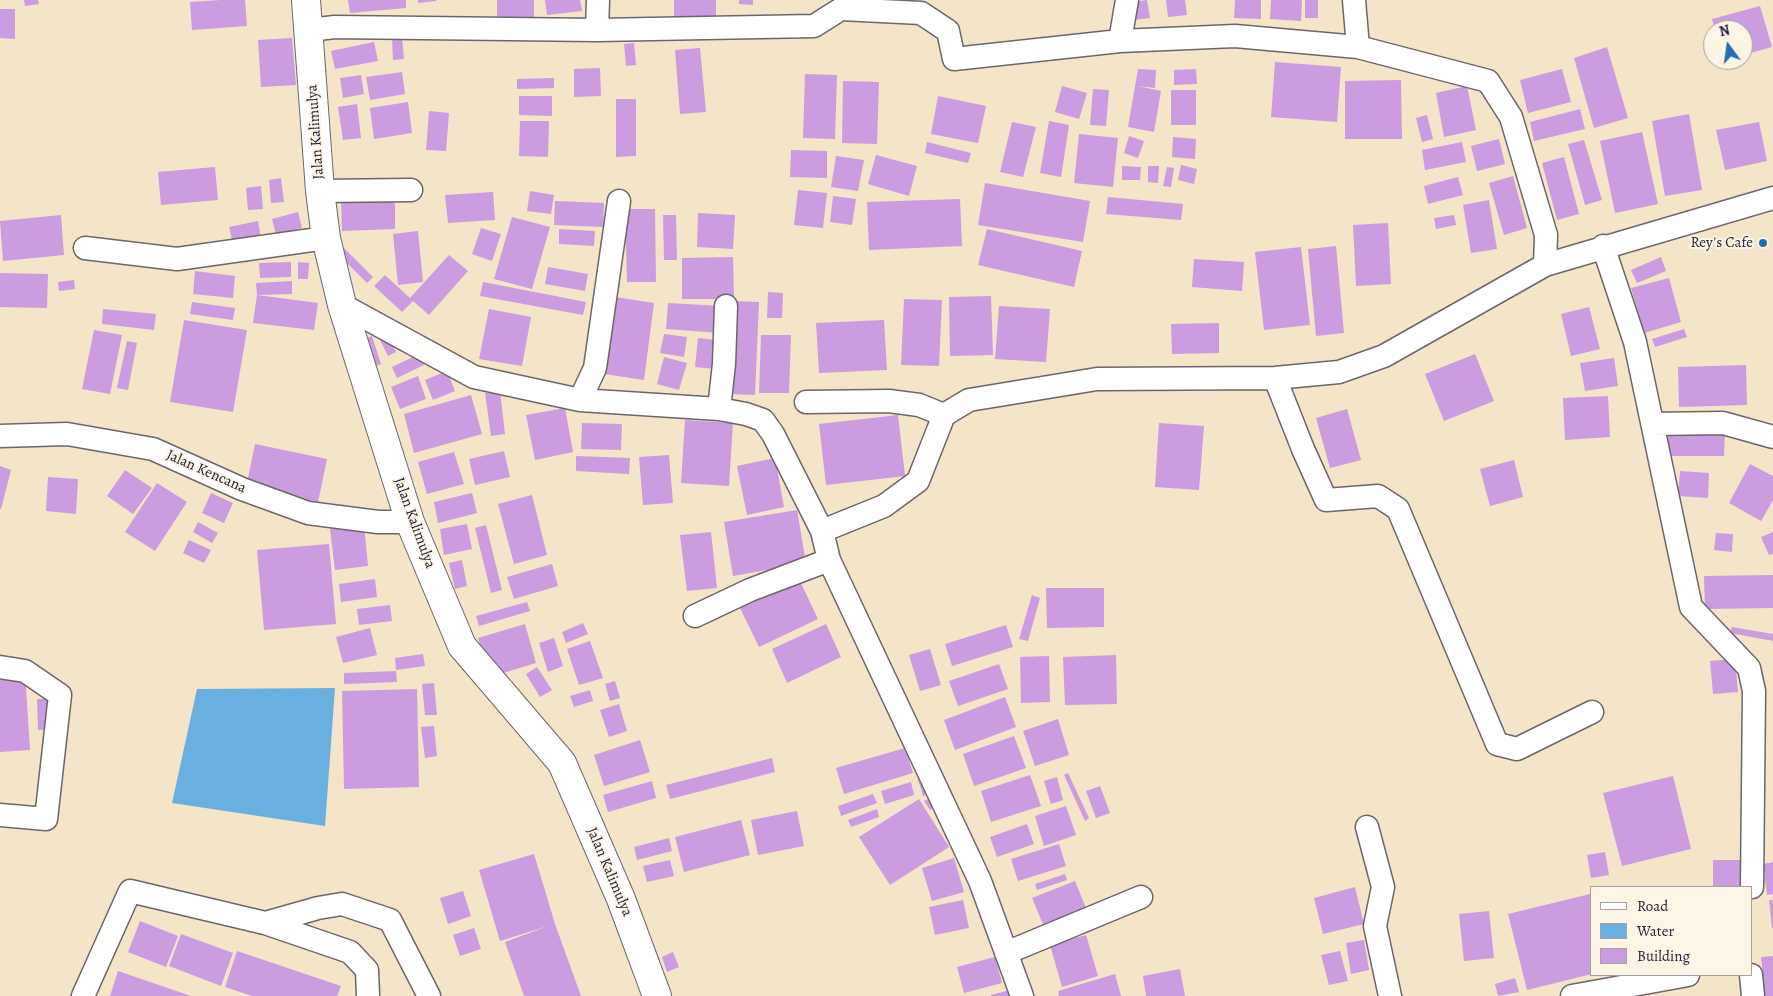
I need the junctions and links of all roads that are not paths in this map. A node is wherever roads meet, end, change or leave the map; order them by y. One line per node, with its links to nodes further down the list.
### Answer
1 (306, 0): 5 (street, Jalan Kalimulya)
2 (598, 0): 6 (street)
3 (1127, 0): 7 (street)
4 (1354, 0): 8 (street)
5 (309, 30): 6 (street); 10 (street, Jalan Kalimulya)
6 (597, 30): 7 (street)
7 (1120, 41): 8 (street)
8 (1358, 47): 16 (street)
9 (411, 190): 10 (street)
10 (320, 191): 13 (street, Jalan Kalimulya)
11 (1773, 198): 14 (street)
12 (619, 201): 20 (street)
13 (326, 238): 15 (street); 17 (street, Jalan Kalimulya)
14 (1603, 246): 16 (street); 24 (street)
15 (85, 248)
16 (1545, 265): 19 (street)
17 (342, 305): 20 (street); 27 (street, Jalan Kalimulya)
18 (726, 306): 22 (street)
19 (1276, 378): 23 (street); 32 (street)
20 (580, 400): 22 (street)
21 (806, 402): 23 (street)
22 (719, 409): 28 (street)
23 (944, 415): 28 (street)
24 (1653, 424): 26 (street); 35 (street)
25 (0, 436): 27 (street, Jalan Kencana)
26 (1773, 437)
27 (410, 522): 44 (street, Jalan Kalimulya)
28 (822, 531): 29 (street)
29 (829, 560): 30 (street); 38 (street)
30 (695, 616)
31 (0, 667): 33 (street)
32 (1592, 712)
33 (0, 815)
34 (1367, 827): 46 (street)
35 (1752, 886)
36 (1141, 897): 38 (street)
37 (265, 923): 41 (street); 42 (street); 43 (street)
38 (1006, 953): 45 (street)
39 (1682, 976): 47 (street)
40 (1752, 976): 48 (street)
41 (83, 996)
42 (368, 996)
43 (429, 996)
44 (657, 996)
45 (1022, 996)
46 (1390, 996)
47 (1572, 996)
48 (1753, 996)

